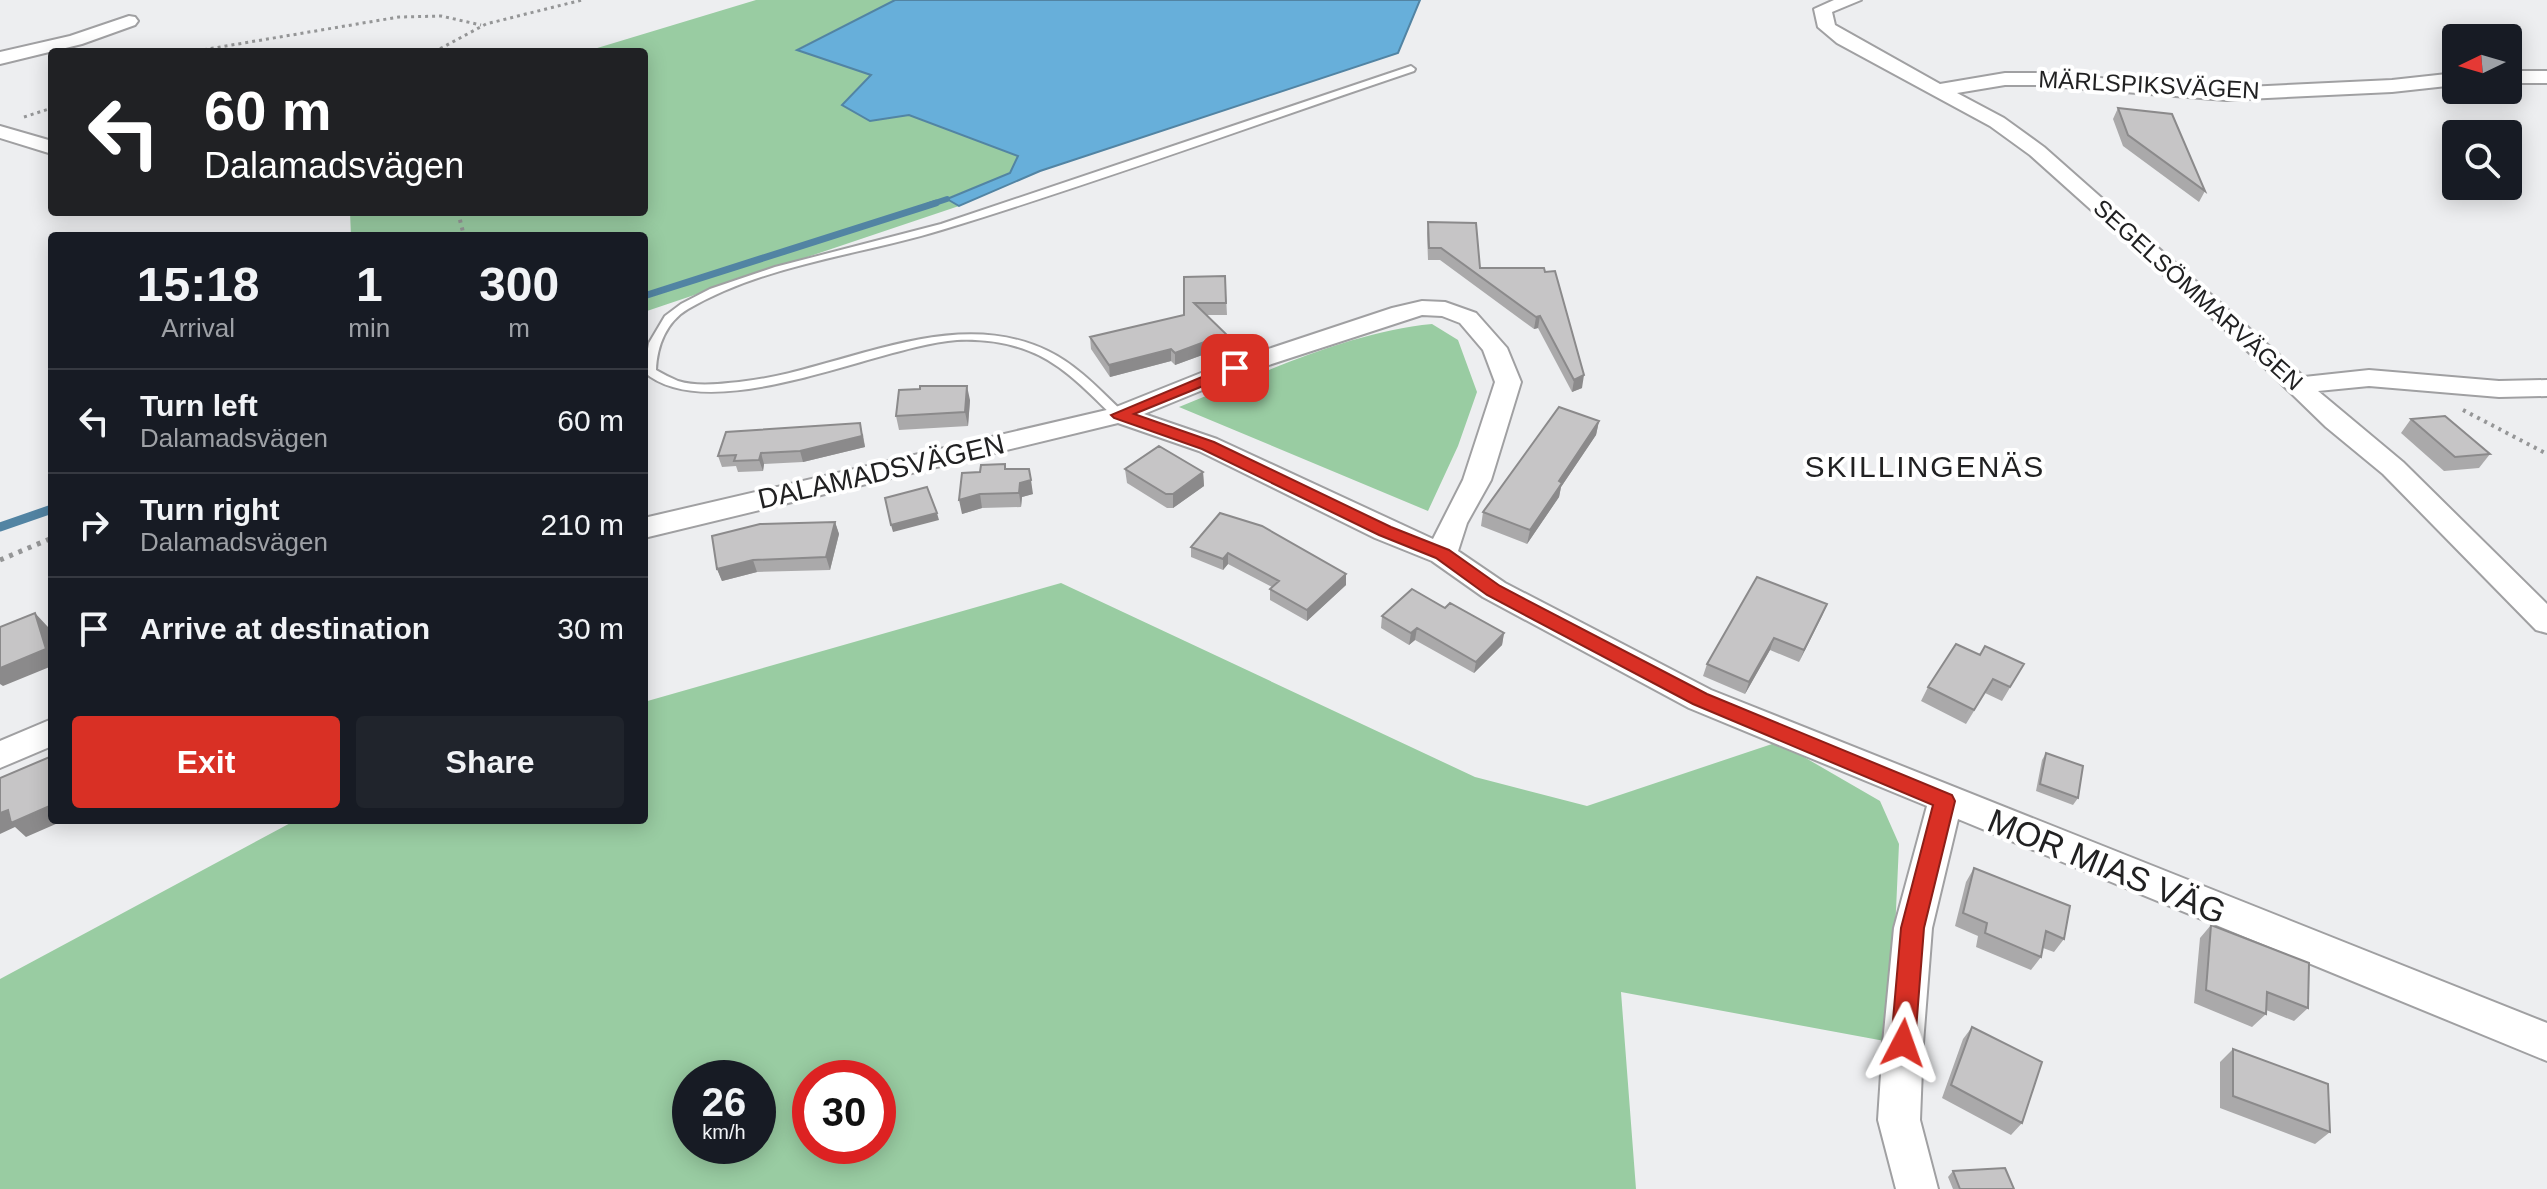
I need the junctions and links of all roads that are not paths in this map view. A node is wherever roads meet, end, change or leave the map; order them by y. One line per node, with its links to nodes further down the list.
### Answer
1 (1852, 0): 8 (street, SEGELSÖMMARVÄGEN)
2 (129, 21): 3 (street)
3 (0, 58)
4 (1411, 69): 13 (lane)
5 (2522, 77): 6 (street)
6 (2547, 77)
7 (2442, 81): 8 (street, MÄRLSPIKSVÄGEN)
8 (1938, 90): 11 (street, SEGELSÖMMARVÄGEN)
9 (0, 132): 10 (street)
10 (48, 147)
11 (2298, 385): 12 (street); 16 (street, SEGELSÖMMARVÄGEN)
12 (2547, 388)
13 (1119, 415): 14 (street, DALAMADSVÄGEN); 15 (street); 15 (street, DALAMADSVÄGEN)
14 (648, 527)
15 (1442, 554): 19 (street)
16 (2547, 622)
17 (48, 734): 18 (street)
18 (0, 755)
19 (1945, 801): 20 (street, MOR MIAS VÄG); 21 (street)
20 (2547, 1042)
21 (1917, 1189)

